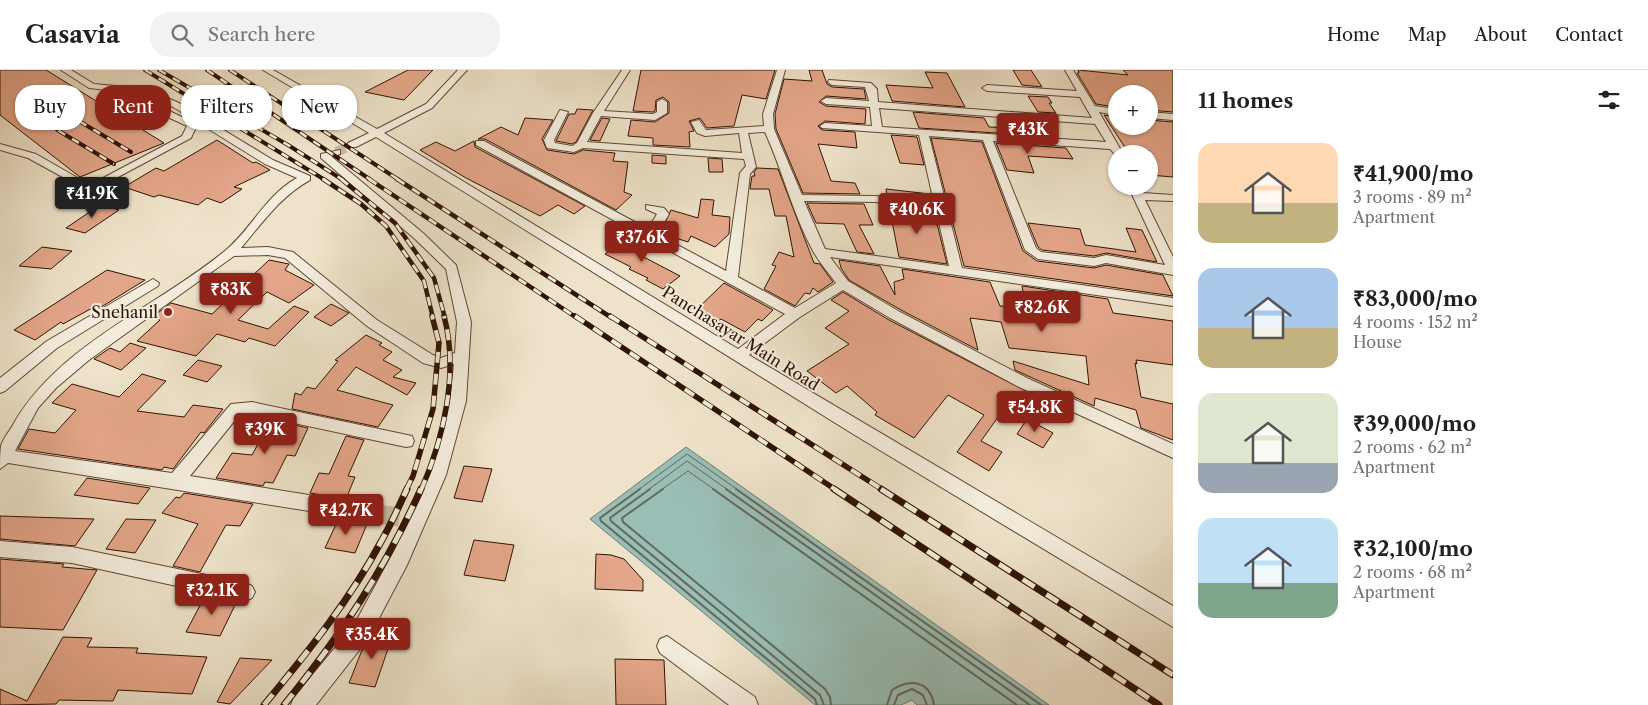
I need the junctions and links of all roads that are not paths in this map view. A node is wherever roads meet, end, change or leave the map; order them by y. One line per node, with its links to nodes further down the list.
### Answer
1 (65, 70): 8 (street)
2 (267, 70): 27 (street, Panchasayar Main Road)
3 (463, 70): 27 (street)
4 (626, 70): 17 (street)
5 (781, 70): 23 (street)
6 (1069, 70): 10 (street)
7 (832, 82): 13 (street)
8 (92, 86): 33 (street); 44 (street)
9 (987, 88): 10 (street)
10 (1083, 94): 14 (street)
11 (826, 101): 13 (street)
12 (662, 102): 17 (street)
13 (875, 106): 20 (street); 25 (street)
14 (1094, 109): 15 (street); 20 (street)
15 (1108, 111)
16 (563, 112): 32 (street)
17 (598, 113): 32 (street)
18 (1158, 116): 19 (street)
19 (1173, 117)
20 (1100, 121): 31 (street)
21 (696, 122): 24 (street)
22 (825, 126): 25 (street)
23 (769, 129): 24 (street); 39 (street)
24 (743, 130): 36 (street)
25 (877, 130): 26 (street)
26 (922, 132): 28 (street); 42 (street)
27 (378, 134): 30 (street); 54 (street, Panchasayar Main Road)
28 (988, 137): 34 (street); 47 (street)
29 (480, 143): 43 (street)
30 (352, 145)
31 (1113, 145)
32 (581, 146): 36 (street)
33 (0, 147)
34 (1108, 149)
35 (336, 152): 53 (street)
36 (748, 156): 48 (street)
37 (1137, 195): 47 (street)
38 (1157, 195): 40 (street)
39 (796, 198): 42 (street); 45 (street)
40 (1173, 198)
41 (650, 207): 43 (street)
42 (942, 207): 46 (street)
43 (651, 235): 48 (street)
44 (231, 252): 53 (street); 58 (street)
45 (820, 252): 46 (street); 50 (street)
46 (956, 271): 51 (street)
47 (1173, 271)
48 (731, 279): 52 (street)
49 (153, 283): 55 (street)
50 (843, 284): 52 (street); 57 (street)
51 (1173, 302)
52 (795, 314): 54 (street)
53 (461, 356): 65 (street)
54 (738, 356): 63 (street, Panchasayar Main Road)
55 (0, 387)
56 (406, 441): 59 (street)
57 (1173, 451)
58 (1, 459): 59 (street)
59 (176, 481): 60 (street)
60 (353, 510)
61 (0, 549): 62 (street)
62 (245, 592)
63 (1173, 617)
64 (667, 646): 66 (street)
65 (302, 705)
66 (747, 705)

